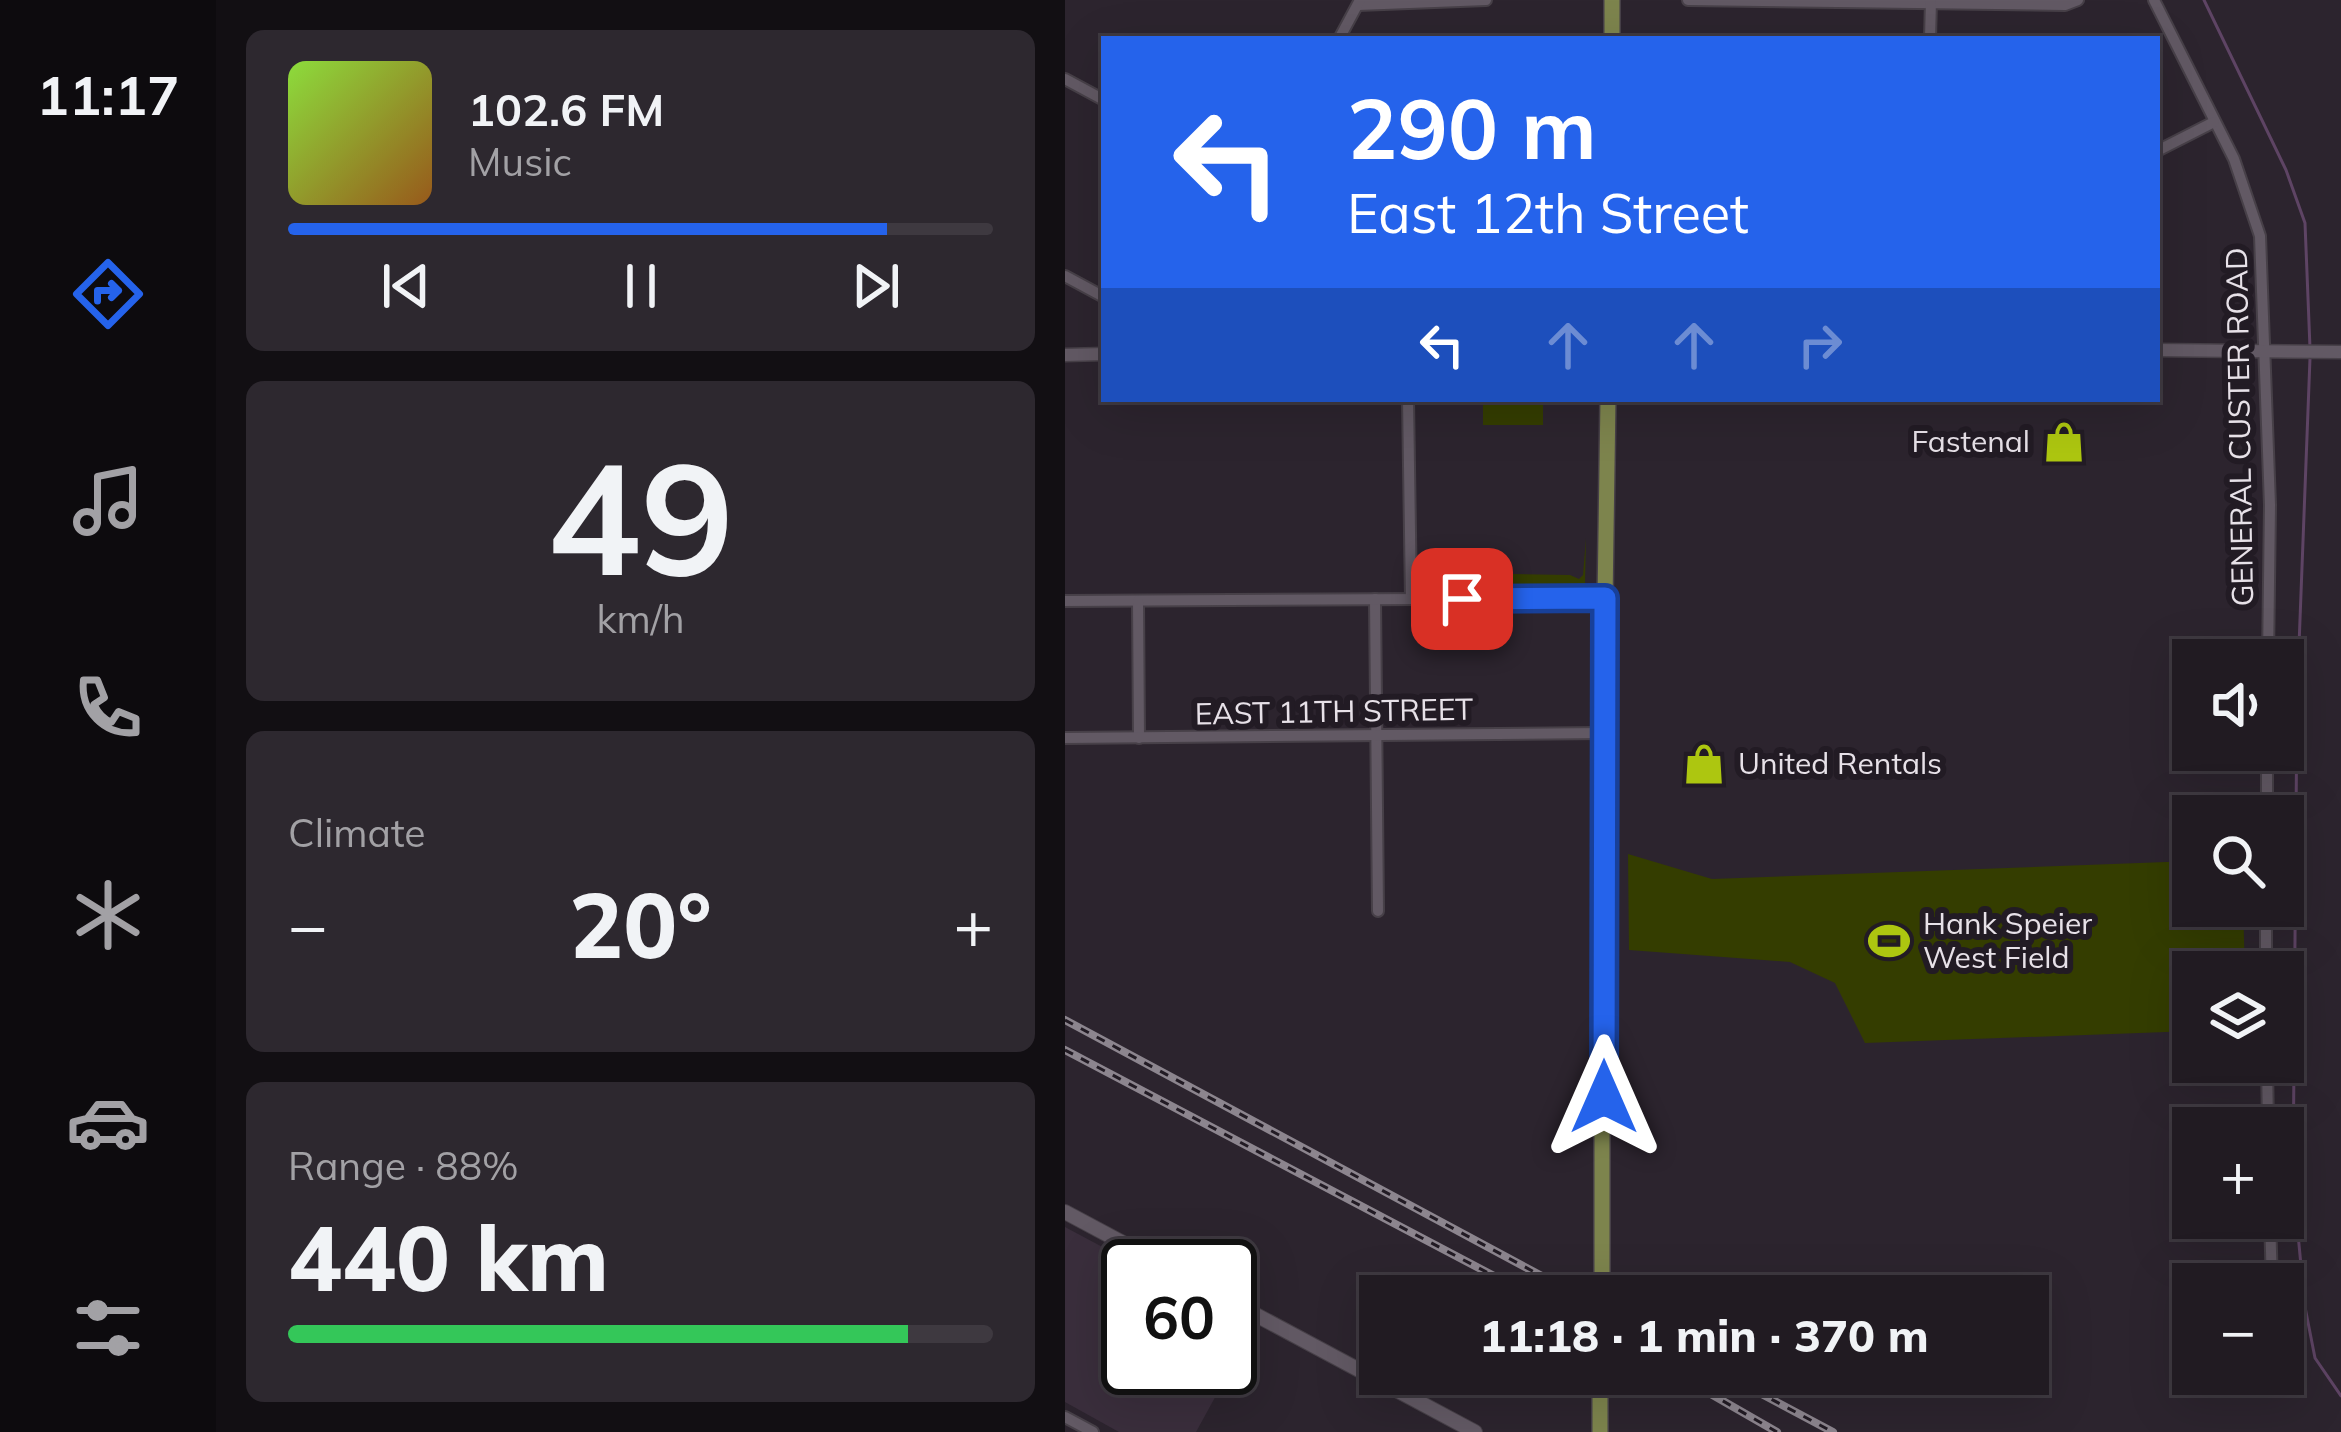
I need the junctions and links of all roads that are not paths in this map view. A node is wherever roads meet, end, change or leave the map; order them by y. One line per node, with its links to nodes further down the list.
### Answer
1 (1486, 0): 6 (street)
2 (1612, 0): 9 (main road)
3 (1688, 0): 7 (street)
4 (2078, 0): 7 (street)
5 (2154, 0): 13 (street, GENERAL CUSTER ROAD)
6 (1359, 2): 8 (street)
7 (1930, 2): 10 (street)
8 (1341, 36)
9 (1612, 36)
10 (1930, 36)
11 (1065, 79): 12 (street)
12 (1101, 98)
13 (2214, 122): 14 (street); 18 (street, GENERAL CUSTER ROAD)
14 (2160, 149)
15 (1065, 276): 16 (street)
16 (1101, 295)
17 (2160, 350): 18 (street)
18 (2266, 350): 19 (street); 29 (street, GENERAL CUSTER ROAD)
19 (2339, 352)
20 (1101, 354): 21 (street)
21 (1065, 355)
22 (1408, 402): 26 (street)
23 (1608, 402): 24 (main road)
24 (1605, 598): 26 (street); 30 (main road)
25 (1375, 599): 26 (street); 27 (street); 31 (street)
26 (1411, 599)
27 (1138, 601): 28 (street); 33 (street)
28 (1065, 602)
29 (2268, 639)
30 (1603, 733): 31 (street, EAST 11TH STREET); 37 (main road)
31 (1375, 736): 33 (street, EAST 11TH STREET); 34 (street)
32 (1065, 738): 33 (street, EAST 11TH STREET)
33 (1139, 738)
34 (1379, 911)
35 (1065, 1212): 36 (main road)
36 (1115, 1239)
37 (1602, 1275)
38 (1257, 1315): 42 (main road)
39 (1600, 1395): 43 (main road)
40 (1065, 1417): 41 (street)
41 (1093, 1432)
42 (1475, 1432)
43 (1600, 1432)

